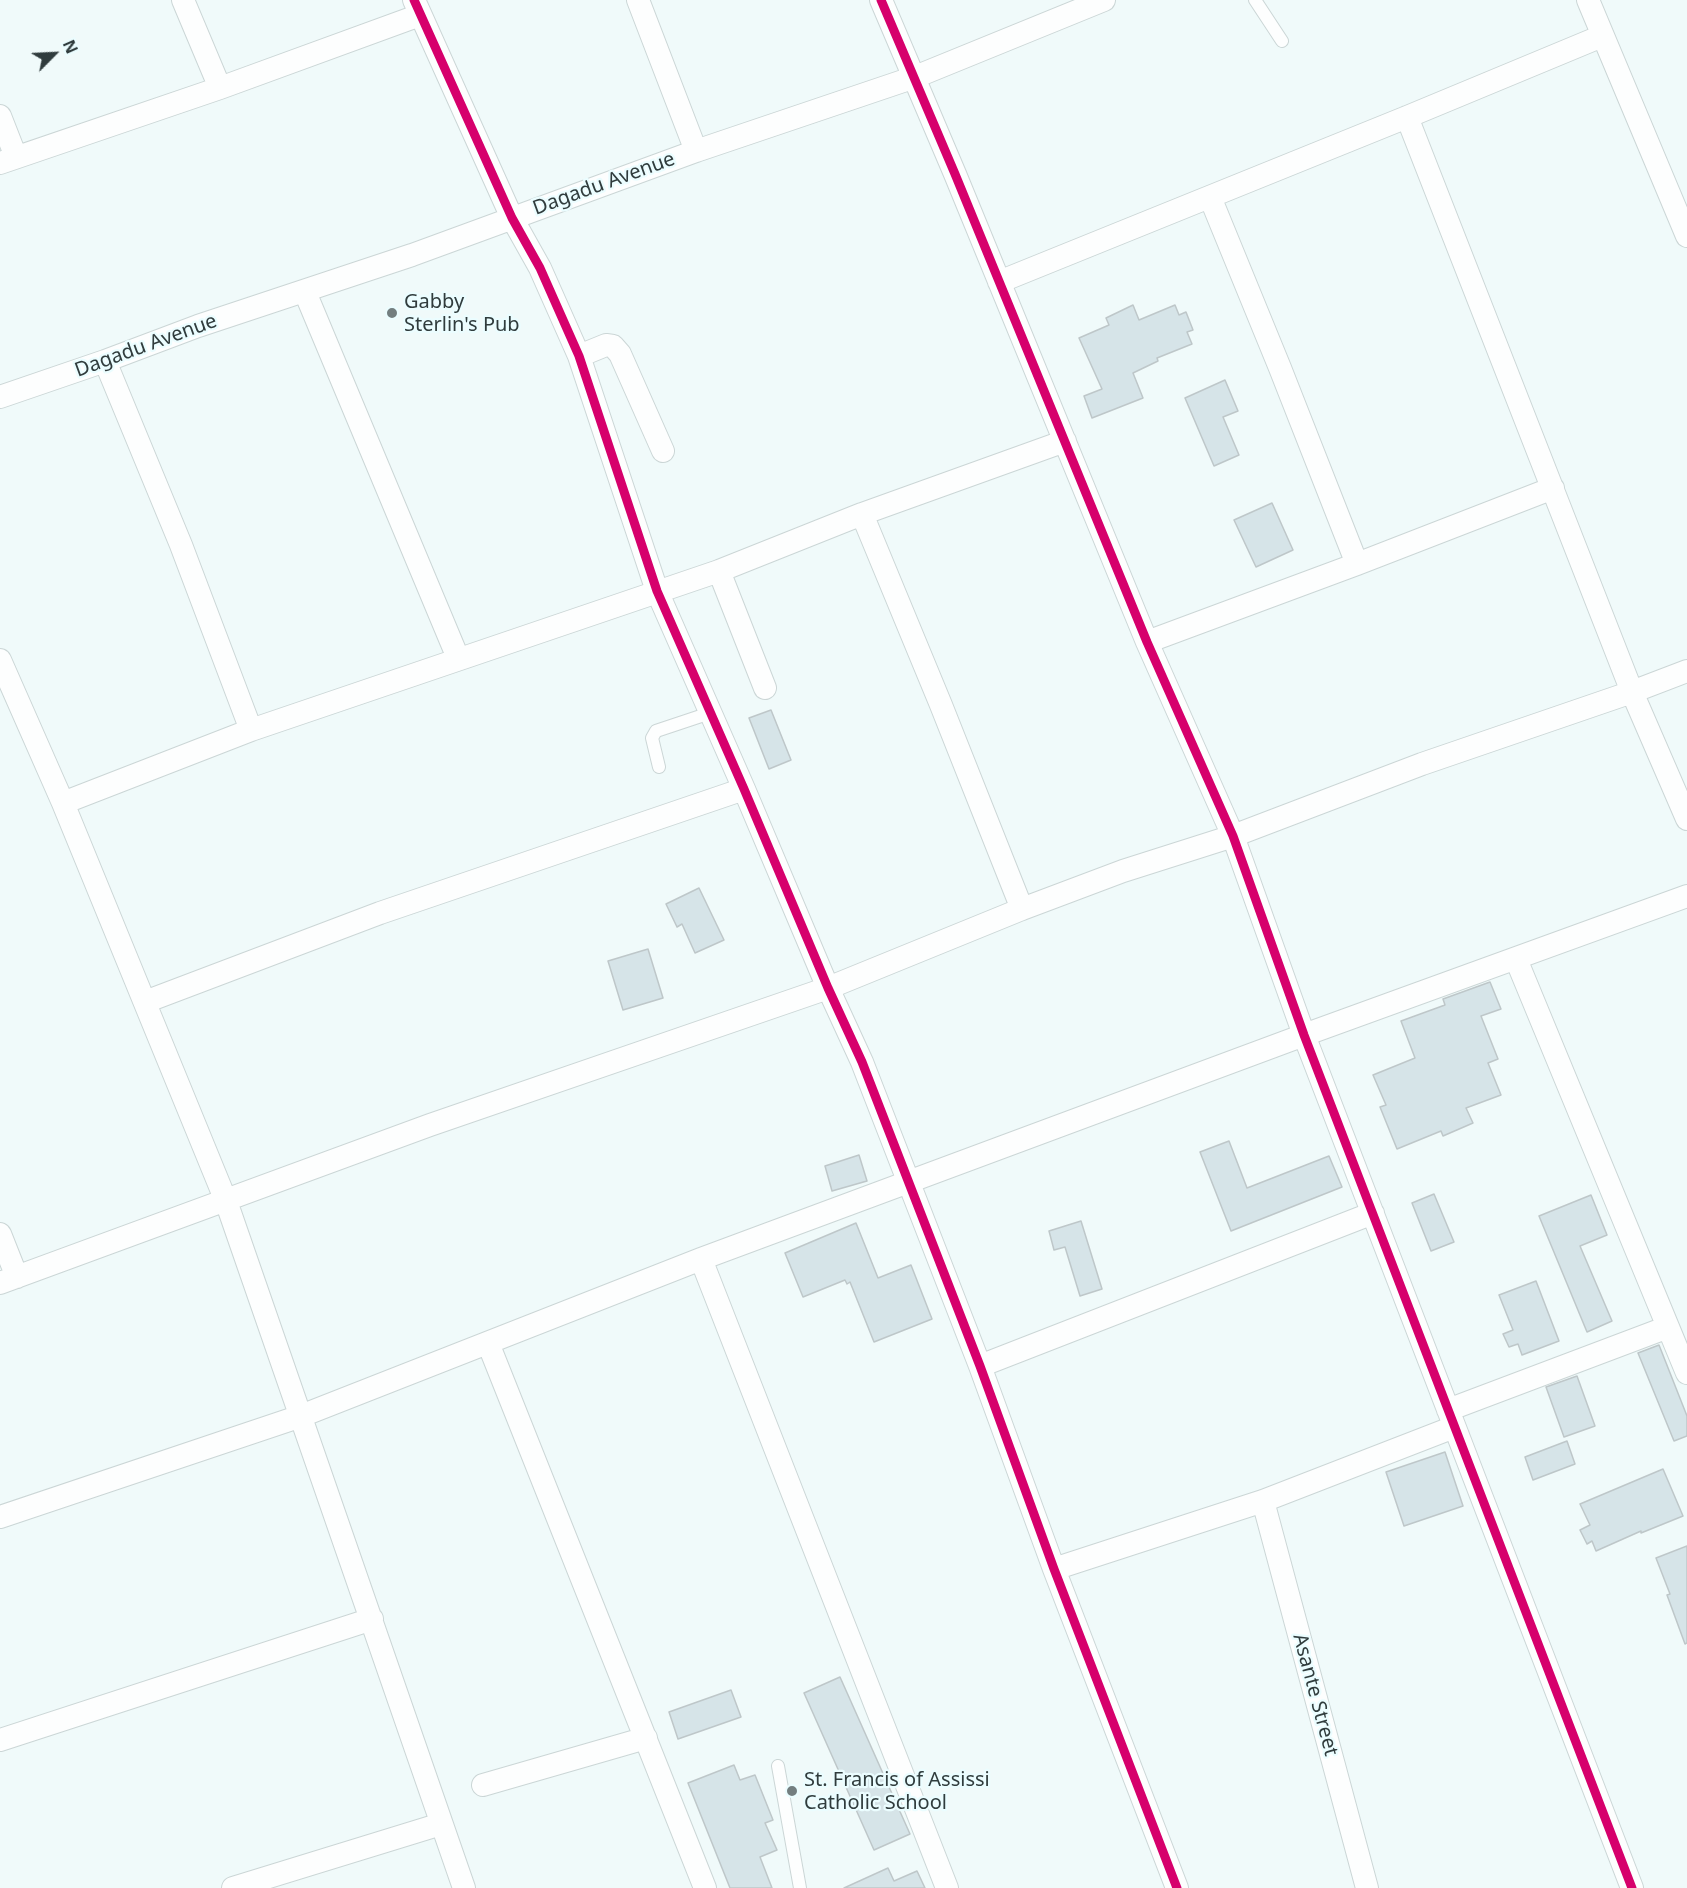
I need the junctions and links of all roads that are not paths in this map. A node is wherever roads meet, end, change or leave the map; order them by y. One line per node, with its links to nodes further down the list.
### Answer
1 (183, 0): 11 (street)
2 (638, 0): 14 (street)
3 (881, 0): 10 (street)
4 (1104, 0): 10 (street, Dagadu Avenue)
5 (1255, 0): 9 (lane)
6 (1588, 0): 8 (street)
7 (417, 7): 11 (street); 17 (street)
8 (1602, 36): 13 (street); 18 (street)
9 (1282, 41)
10 (915, 77): 14 (street, Dagadu Avenue); 19 (street)
11 (220, 88): 15 (street)
12 (0, 116): 15 (street)
13 (1407, 117): 16 (street); 26 (street)
14 (696, 151): 17 (street, Dagadu Avenue)
15 (8, 160)
16 (1210, 197): 19 (street); 28 (street)
17 (512, 218): 20 (street, Dagadu Avenue); 21 (street)
18 (1687, 236)
19 (999, 282): 24 (street)
20 (304, 292): 22 (street, Dagadu Avenue); 32 (street)
21 (579, 356): 25 (street); 30 (street)
22 (105, 361): 23 (street, Dagadu Avenue); 38 (street)
23 (0, 397)
24 (1065, 441): 27 (street); 31 (street)
25 (663, 451)
26 (1553, 488): 28 (street); 36 (street)
27 (862, 514): 29 (street); 45 (street)
28 (1357, 564): 31 (street)
29 (719, 571): 30 (street); 35 (street)
30 (657, 591): 32 (street); 37 (street)
31 (1147, 642): 43 (street)
32 (458, 658): 38 (street)
33 (0, 660): 41 (street)
34 (1687, 671): 36 (street)
35 (765, 688)
36 (1632, 692): 42 (street); 43 (street)
37 (711, 712): 39 (lane); 40 (street)
38 (251, 730): 41 (street)
39 (659, 767)
40 (744, 789): 47 (street); 48 (street)
41 (63, 803): 48 (street)
42 (1687, 819)
43 (1233, 836): 45 (street); 49 (street)
44 (1687, 896): 46 (street)
45 (1022, 909): 47 (street)
46 (1516, 959): 49 (street); 56 (street)
47 (828, 988): 50 (street); 51 (street)
48 (145, 1002): 51 (street)
49 (1304, 1035): 50 (street); 52 (street)
50 (910, 1181): 54 (street); 58 (street)
51 (226, 1201): 55 (street); 60 (street)
52 (1373, 1213): 58 (street); 61 (street)
53 (0, 1234): 55 (street)
54 (701, 1259): 57 (street); 75 (street)
55 (9, 1280)
56 (1668, 1327): 59 (street); 61 (street)
57 (488, 1342): 60 (street); 66 (street)
58 (980, 1366): 64 (street)
59 (1687, 1373)
60 (301, 1416): 63 (street); 65 (street)
61 (1451, 1419): 62 (street); 78 (street)
62 (1263, 1501): 64 (street); 77 (street, Asante Street)
63 (0, 1517)
64 (1054, 1569): 76 (street)
65 (372, 1619): 67 (street); 70 (street)
66 (646, 1738): 69 (street); 73 (street)
67 (0, 1740)
68 (778, 1766): 74 (lane)
69 (483, 1785)
70 (441, 1824): 71 (street); 72 (street)
71 (233, 1888)
72 (465, 1888)
73 (705, 1888)
74 (800, 1888)
75 (947, 1888)
76 (1177, 1888)
77 (1367, 1888)
78 (1632, 1888)

